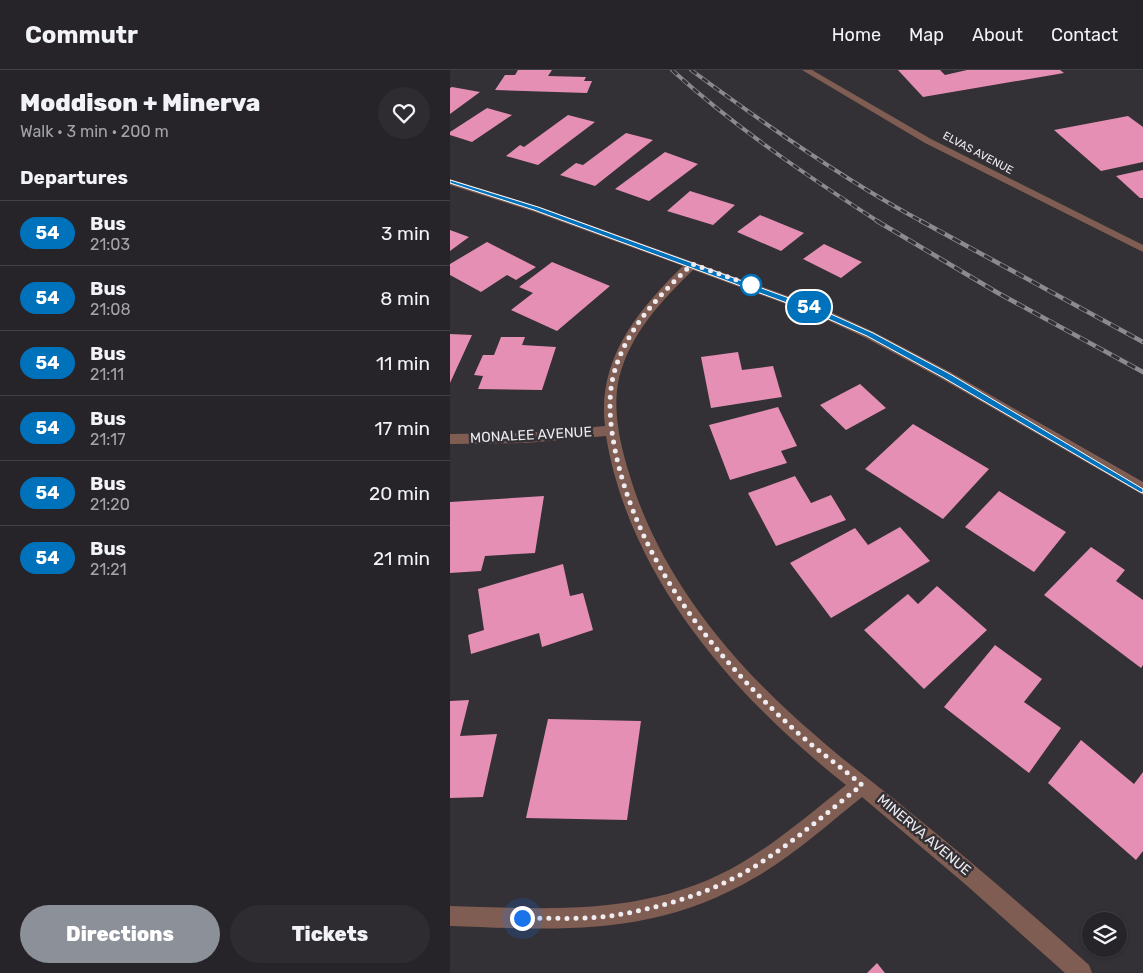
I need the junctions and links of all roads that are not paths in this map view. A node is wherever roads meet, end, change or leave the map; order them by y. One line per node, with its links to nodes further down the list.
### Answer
1 (806, 70): 3 (street, ELVAS AVENUE)
2 (450, 182): 4 (street)
3 (1143, 249)
4 (692, 264): 5 (street, MINERVA AVENUE); 7 (street)
5 (611, 430): 6 (street, MONALEE AVENUE); 8 (street, MINERVA AVENUE)
6 (450, 439)
7 (1143, 489)
8 (862, 785): 9 (street); 10 (street, MINERVA AVENUE)
9 (450, 916)
10 (1081, 973)

